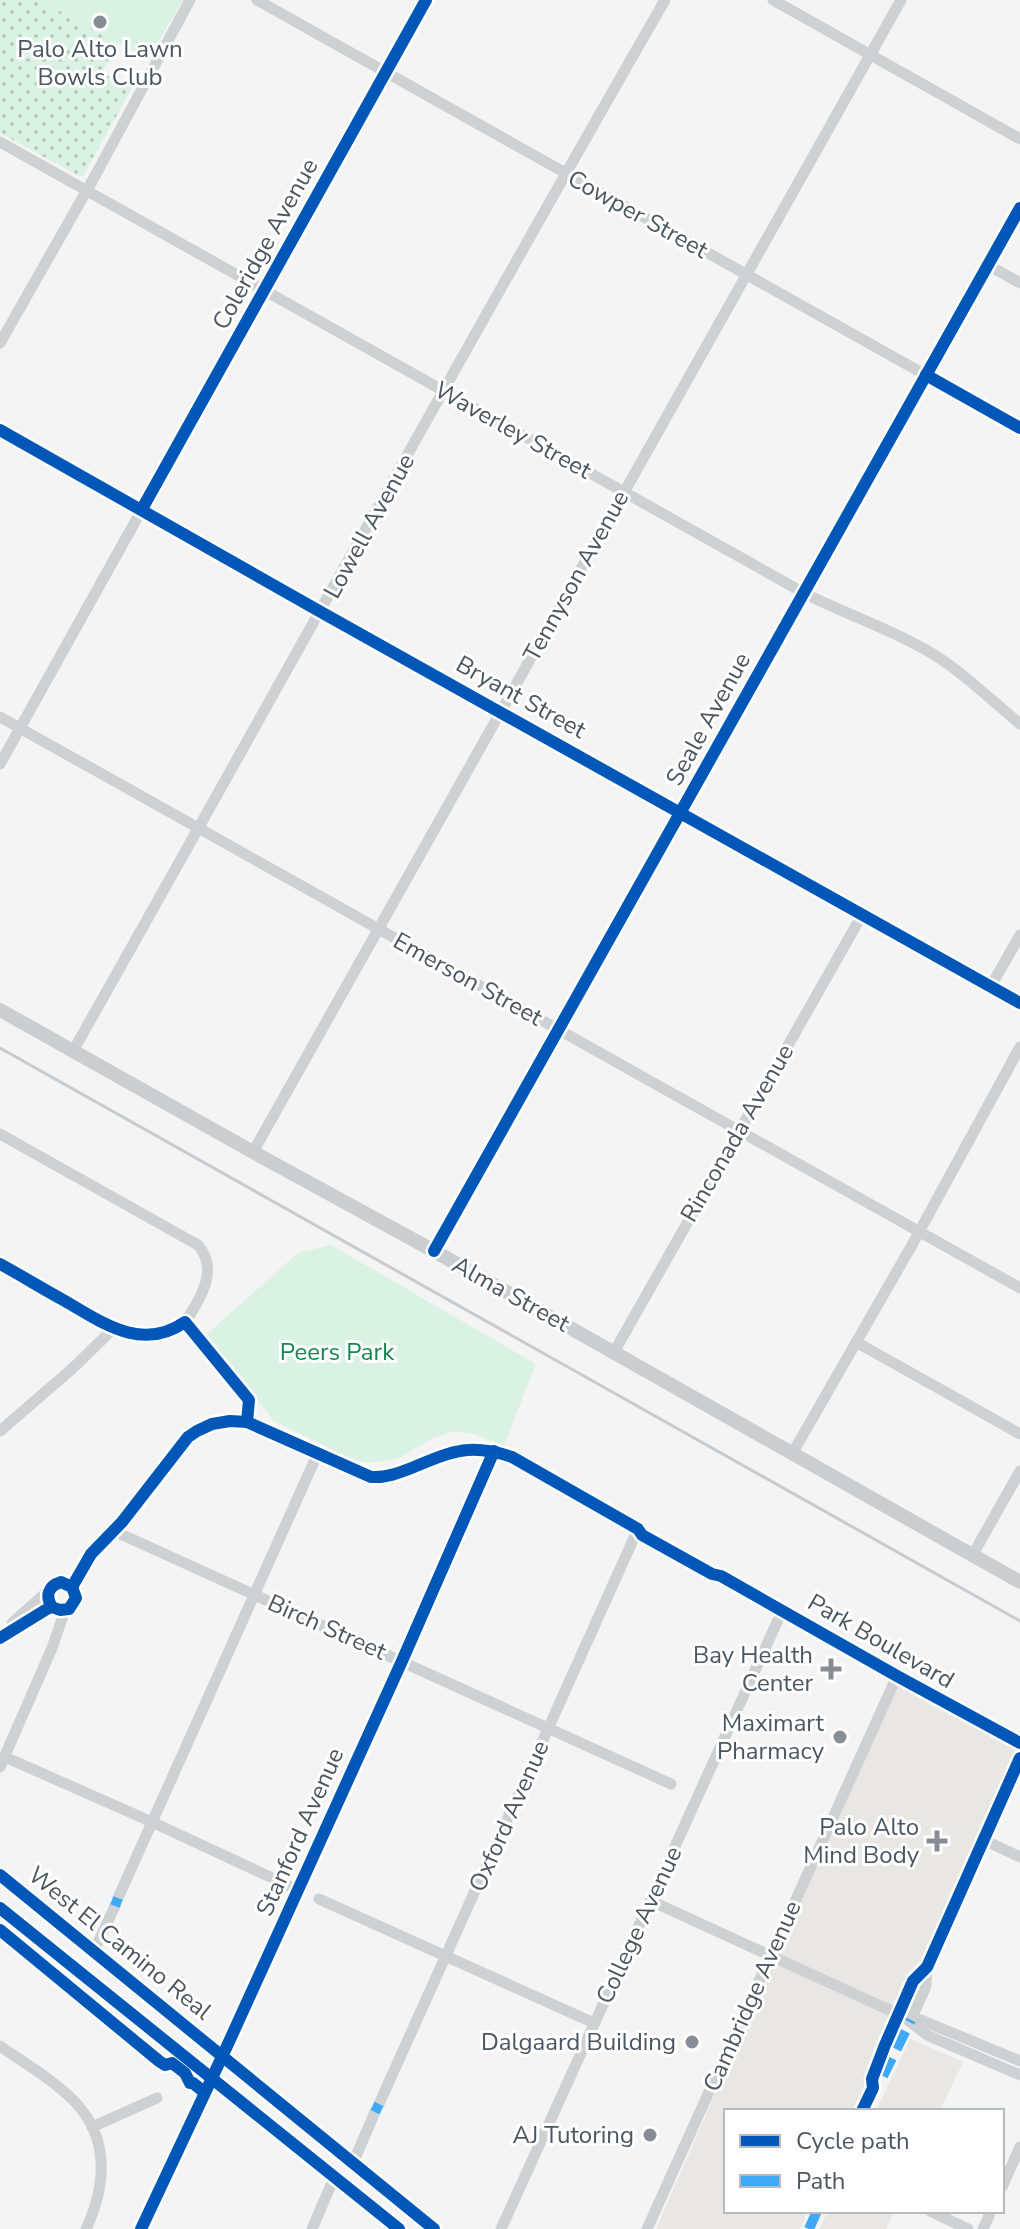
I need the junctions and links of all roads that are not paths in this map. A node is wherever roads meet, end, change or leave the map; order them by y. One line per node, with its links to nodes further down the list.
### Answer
1 (190, 0): 12 (street)
2 (257, 0): 8 (street, Cowper Street)
3 (426, 0): 8 (street, Coleridge Avenue)
4 (665, 0): 11 (street, Lowell Avenue)
5 (773, 0): 7 (street)
6 (901, 0): 7 (street, Tennyson Avenue)
7 (871, 54): 9 (street); 15 (street, Tennyson Avenue)
8 (386, 72): 11 (street, Cowper Street); 17 (street, Coleridge Avenue)
9 (1020, 139)
10 (0, 142): 12 (street, Waverley Street)
11 (565, 173): 15 (street, Cowper Street); 20 (street, Lowell Avenue)
12 (87, 190): 17 (street, Waverley Street); 18 (street)
13 (1020, 208): 14 (street, Seale Avenue)
14 (988, 265): 16 (street); 19 (street, Seale Avenue)
15 (746, 274): 19 (street, Cowper Street); 23 (street, Tennyson Avenue)
16 (1020, 283)
17 (264, 290): 20 (street, Waverley Street); 24 (street, Coleridge Avenue)
18 (0, 343)
19 (926, 375): 21 (street, Cowper Street); 25 (street, Seale Avenue)
20 (445, 390): 23 (street, Waverley Street); 26 (street, Lowell Avenue)
21 (1020, 428)
22 (0, 430): 24 (street, Bryant Street)
23 (624, 492): 25 (street, Waverley Street); 27 (street, Tennyson Avenue)
24 (142, 509): 26 (street, Bryant Street); 30 (street, Coleridge Avenue)
25 (804, 593): 29 (street, Waverley Street); 32 (street, Seale Avenue)
26 (321, 612): 27 (street, Bryant Street); 33 (street, Lowell Avenue)
27 (500, 711): 32 (street, Bryant Street); 35 (street, Tennyson Avenue)
28 (0, 717): 30 (street, Emerson Street)
29 (1020, 724)
30 (20, 729): 31 (street, Coleridge Avenue); 33 (street, Emerson Street)
31 (0, 764)
32 (681, 812): 34 (street, Bryant Street); 40 (street, Seale Avenue)
33 (198, 829): 35 (street, Emerson Street); 42 (street, Lowell Avenue)
34 (862, 915): 37 (street, Bryant Street); 43 (street, Rinconada Avenue)
35 (378, 929): 40 (street, Emerson Street); 45 (street, Tennyson Avenue)
36 (1020, 935): 37 (street)
37 (991, 986): 38 (street, Bryant Street)
38 (1020, 1003)
39 (0, 1010): 42 (main road, Alma Street)
40 (557, 1029): 43 (street, Emerson Street); 47 (street, Seale Avenue)
41 (1020, 1047): 46 (street)
42 (73, 1051): 45 (main road, Alma Street)
43 (738, 1131): 46 (street, Emerson Street); 53 (street, Rinconada Avenue)
44 (0, 1134): 50 (street)
45 (253, 1152): 47 (main road, Alma Street)
46 (919, 1232): 49 (street, Emerson Street); 52 (street)
47 (434, 1251): 53 (main road, Alma Street)
48 (0, 1264): 51 (street)
49 (1020, 1288)
50 (185, 1322): 51 (street); 54 (street)
51 (113, 1329): 56 (street)
52 (856, 1342): 58 (street); 60 (street)
53 (614, 1352): 60 (main road, Alma Street)
54 (249, 1412)
55 (0, 1413): 56 (street)
56 (11, 1422): 57 (street)
57 (0, 1431)
58 (1020, 1434)
59 (494, 1451): 61 (street, Park Boulevard); 63 (street, Park Boulevard); 74 (street, Stanford Avenue)
60 (792, 1454): 65 (main road, Alma Street)
61 (317, 1455): 64 (street, Park Boulevard); 69 (street)
62 (1020, 1471): 65 (street)
63 (638, 1529): 75 (street, Park Boulevard); 76 (street, Oxford Avenue)
64 (114, 1531): 67 (street, Park Boulevard); 69 (street, Birch Street)
65 (972, 1556): 66 (main road, Alma Street)
66 (1020, 1582)
67 (72, 1587): 68 (street); 71 (street, Park Boulevard)
68 (50, 1589): 70 (street); 73 (street)
69 (254, 1594): 74 (street, Birch Street); 81 (street)
70 (52, 1607): 71 (street); 73 (street)
71 (65, 1610): 79 (street)
72 (778, 1620): 87 (street, College Avenue)
73 (0, 1636)
74 (402, 1661): 76 (street, Birch Street); 85 (street, Stanford Avenue)
75 (897, 1676): 77 (street, Park Boulevard); 91 (street, Cambridge Avenue)
76 (549, 1727): 80 (street, Birch Street); 90 (street, Oxford Avenue)
77 (1020, 1743)
78 (1020, 1758): 82 (street)
79 (3, 1762): 81 (street)
80 (671, 1784)
81 (152, 1822): 85 (street); 89 (street)
82 (984, 1840): 83 (street); 92 (street)
83 (1020, 1857)
84 (0, 1875): 89 (main road, West El Camino Real)
85 (298, 1890): 97 (street, Stanford Avenue)
86 (319, 1899): 90 (street)
87 (651, 1901): 91 (street); 95 (street, College Avenue)
88 (0, 1908): 100 (main road, West El Camino Real)
89 (94, 1951): 97 (main road, West El Camino Real)
90 (445, 1956): 95 (street); 104 (street, Oxford Avenue)
91 (770, 1957): 93 (street); 114 (street, Cambridge Avenue)
92 (927, 1967): 93 (street); 94 (street)
93 (898, 2014): 94 (street)
94 (911, 2020): 98 (street); 99 (street)
95 (594, 2023): 113 (street, College Avenue)
96 (0, 2046): 102 (street)
97 (223, 2055): 100 (street, Stanford Avenue); 104 (main road, West El Camino Real)
98 (1020, 2061)
99 (1020, 2075)
100 (212, 2076): 105 (main road, West El Camino Real); 109 (street, Stanford Avenue)
101 (157, 2098): 102 (street)
102 (92, 2127): 108 (street)
103 (1020, 2147): 106 (street)
104 (353, 2163): 112 (main road, West El Camino Real)
105 (334, 2178): 110 (street); 111 (main road, West El Camino Real)
106 (1004, 2183)
107 (934, 2213): 115 (street)
108 (86, 2229)
109 (141, 2229)
110 (312, 2229)
111 (399, 2229)
112 (434, 2229)
113 (501, 2229)
114 (647, 2229)
115 (968, 2229)

